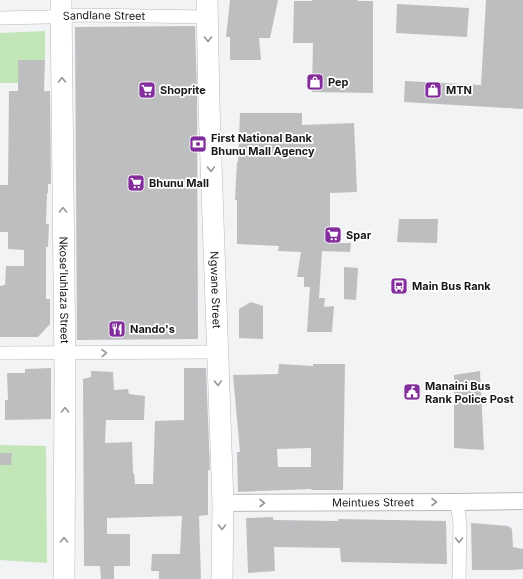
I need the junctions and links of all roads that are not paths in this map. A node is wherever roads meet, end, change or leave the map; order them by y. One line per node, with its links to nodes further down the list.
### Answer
1 (61, 8): 2 (street, Sandlane Street); 3 (street, Sandlane Street); 6 (main road, Nkose'luhlaza Street, one-way to 1)
2 (208, 9): 4 (main road, Ngwane Street, one-way to 4)
3 (0, 18)
4 (217, 352): 6 (street, one-way to 4); 9 (main road, Ngwane Street, one-way to 9)
5 (0, 353): 6 (street)
6 (65, 353): 10 (main road, Nkose'luhlaza Street, one-way to 6)
7 (523, 501): 8 (street, Meintues Street)
8 (457, 502): 9 (street, Meintues Street, one-way to 8); 12 (street, one-way to 12)
9 (223, 503): 11 (main road, Ngwane Street, one-way to 11)
10 (64, 579)
11 (222, 579)
12 (459, 579)

